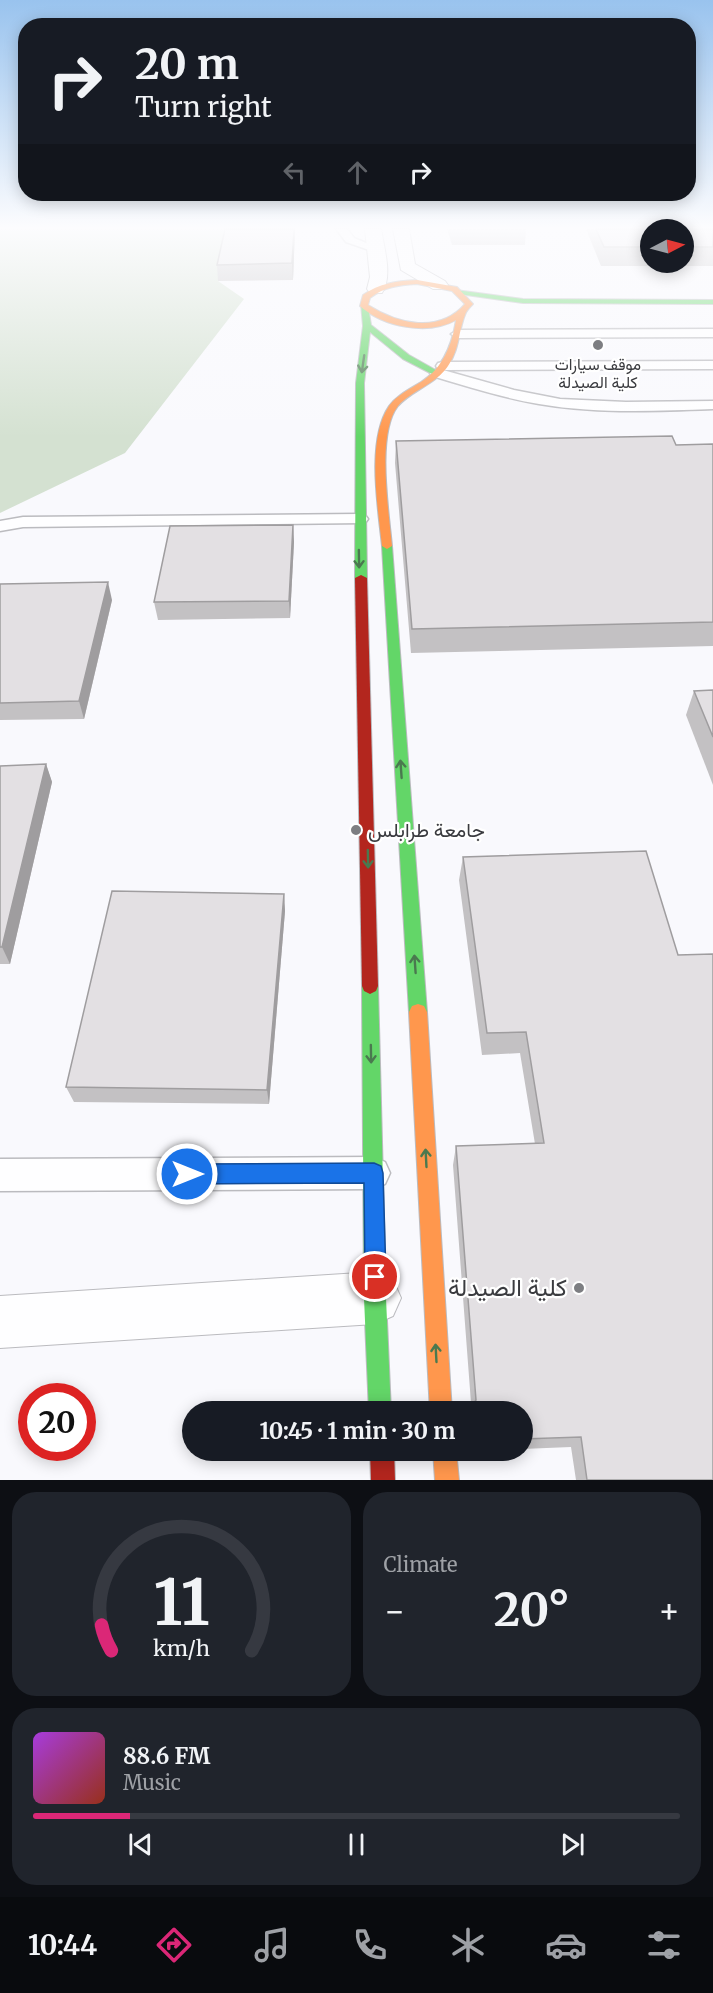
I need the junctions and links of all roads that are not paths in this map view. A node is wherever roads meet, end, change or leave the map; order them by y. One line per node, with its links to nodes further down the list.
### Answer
1 (366, 298): 5 (street)
2 (464, 298): 6 (street)
3 (494, 298): 4 (street)
4 (713, 302)
5 (364, 306): 6 (street); 9 (street)
6 (473, 311): 7 (street); 11 (street)
7 (713, 315)
8 (693, 321): 10 (lane)
9 (367, 326): 14 (street); 16 (street, one-way to 16)
10 (708, 333): 11 (lane); 12 (lane)
11 (458, 334): 14 (street)
12 (713, 347)
13 (713, 365): 14 (lane)
14 (440, 369): 15 (lane); 23 (street, one-way to 14)
15 (713, 405)
16 (359, 519): 17 (lane); 18 (street, one-way to 18)
17 (0, 526)
18 (374, 1173): 19 (lane); 20 (street)
19 (0, 1175)
20 (375, 1298): 21 (street); 22 (street)
21 (0, 1322)
22 (380, 1401)
23 (440, 1401)
24 (382, 1461): 26 (street)
25 (445, 1461): 27 (street)
26 (383, 1480)
27 (447, 1480)

